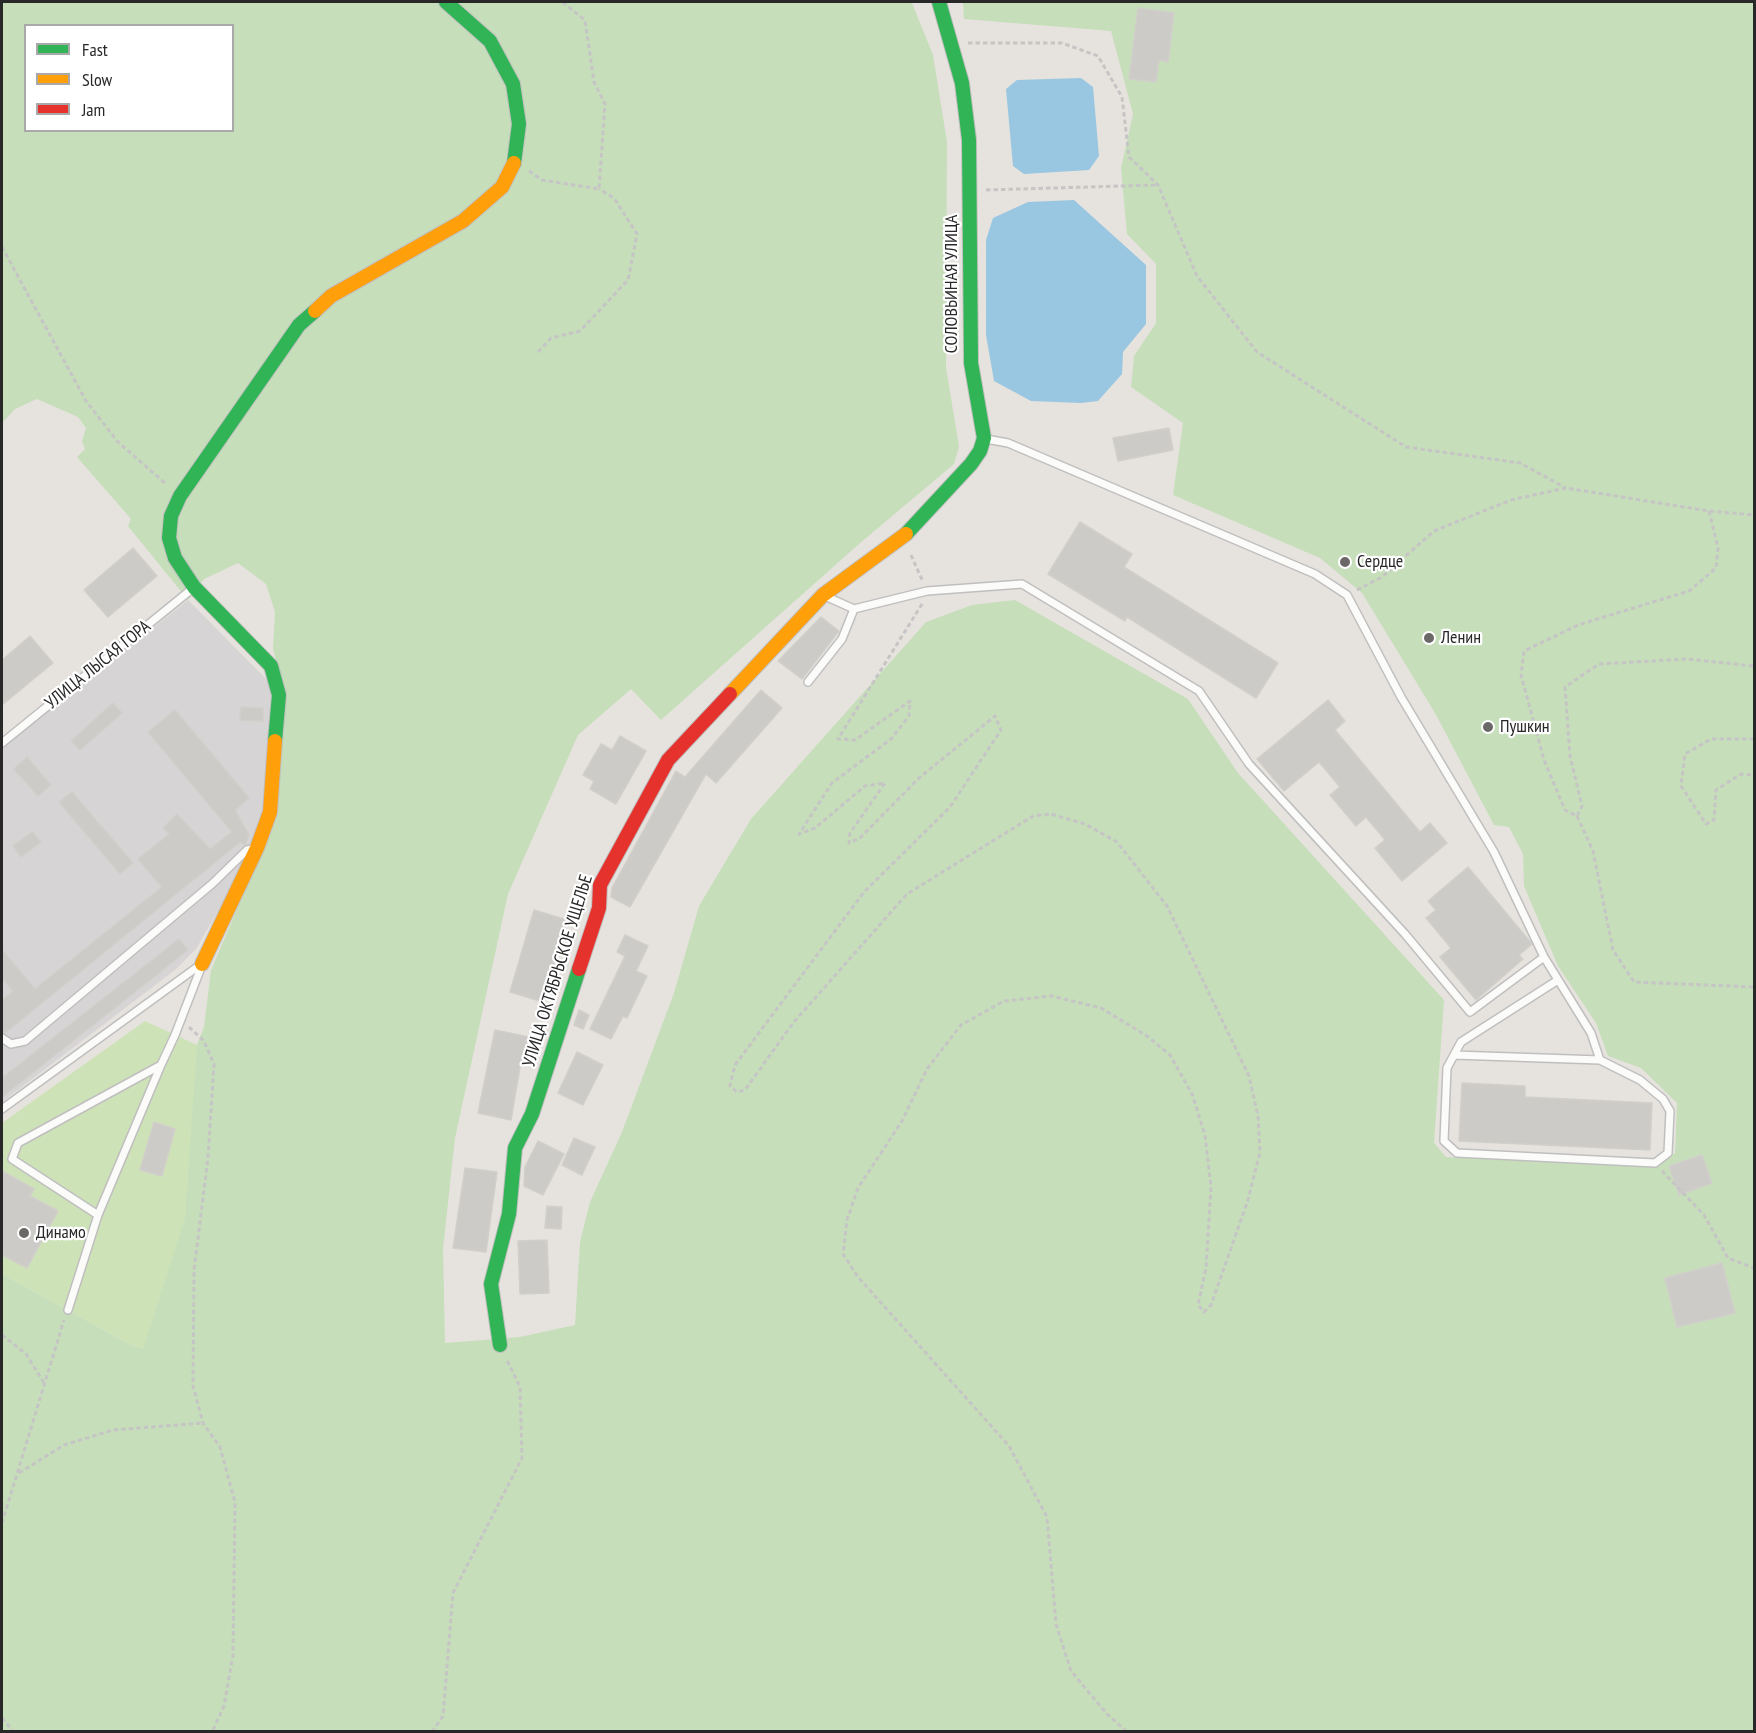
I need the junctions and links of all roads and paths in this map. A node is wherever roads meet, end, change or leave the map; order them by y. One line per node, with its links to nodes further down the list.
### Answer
1 (446, 2): 5 (street)
2 (562, 2): 7 (path)
3 (939, 2): 4 (street, СОЛОВЬИНАЯ УЛИЦА)
4 (950, 43): 6 (path); 8 (street, СОЛОВЬИНАЯ УЛИЦА)
5 (515, 160): 7 (path); 13 (street)
6 (1158, 185): 8 (path); 12 (path)
7 (599, 189): 10 (path)
8 (969, 190): 11 (street, СОЛОВЬИНАЯ УЛИЦА)
9 (2, 247): 13 (path)
10 (538, 352)
11 (984, 438): 16 (street); 20 (lane)
12 (1566, 488): 14 (path); 20 (path)
13 (180, 496): 17 (street)
14 (1709, 511): 15 (path); 27 (path)
15 (1755, 515)
16 (904, 538): 18 (path); 19 (street, УЛИЦА ОКТЯБРЬСКОЕ УЩЕЛЬЕ)
17 (194, 587): 25 (lane, УЛИЦА ЛЫСАЯ ГОРА); 28 (street)
18 (927, 591): 21 (lane); 29 (lane); 53 (path)
19 (823, 595): 21 (lane); 44 (street, УЛИЦА ОКТЯБРЬСКОЕ УЩЕЛЬЕ)
20 (1347, 595): 29 (lane)
21 (854, 609): 23 (lane)
22 (1755, 666): 27 (path)
23 (808, 682)
24 (1755, 739): 26 (path)
25 (2, 743)
26 (1755, 775)
27 (1577, 816): 32 (path)
28 (257, 848): 30 (street); 34 (lane)
29 (1544, 957): 31 (lane)
30 (202, 964): 33 (lane); 38 (lane)
31 (1558, 980): 35 (lane); 36 (lane)
32 (1755, 987)
33 (182, 1019): 37 (lane); 46 (path)
34 (2, 1038)
35 (1454, 1055): 36 (lane); 39 (lane)
36 (1600, 1060): 39 (lane)
37 (161, 1065): 40 (lane); 40 (lane)
38 (2, 1109)
39 (1655, 1163): 41 (path)
40 (98, 1215): 42 (lane)
41 (1755, 1268)
42 (68, 1310): 45 (path)
43 (2, 1335): 45 (path)
44 (500, 1345): 52 (path)
45 (44, 1383): 47 (path)
46 (203, 1423): 47 (path); 51 (path)
47 (18, 1474): 48 (path)
48 (2, 1523)
49 (2, 1718): 50 (path)
50 (14, 1731)
51 (212, 1731)
52 (432, 1731)
53 (1127, 1731)

